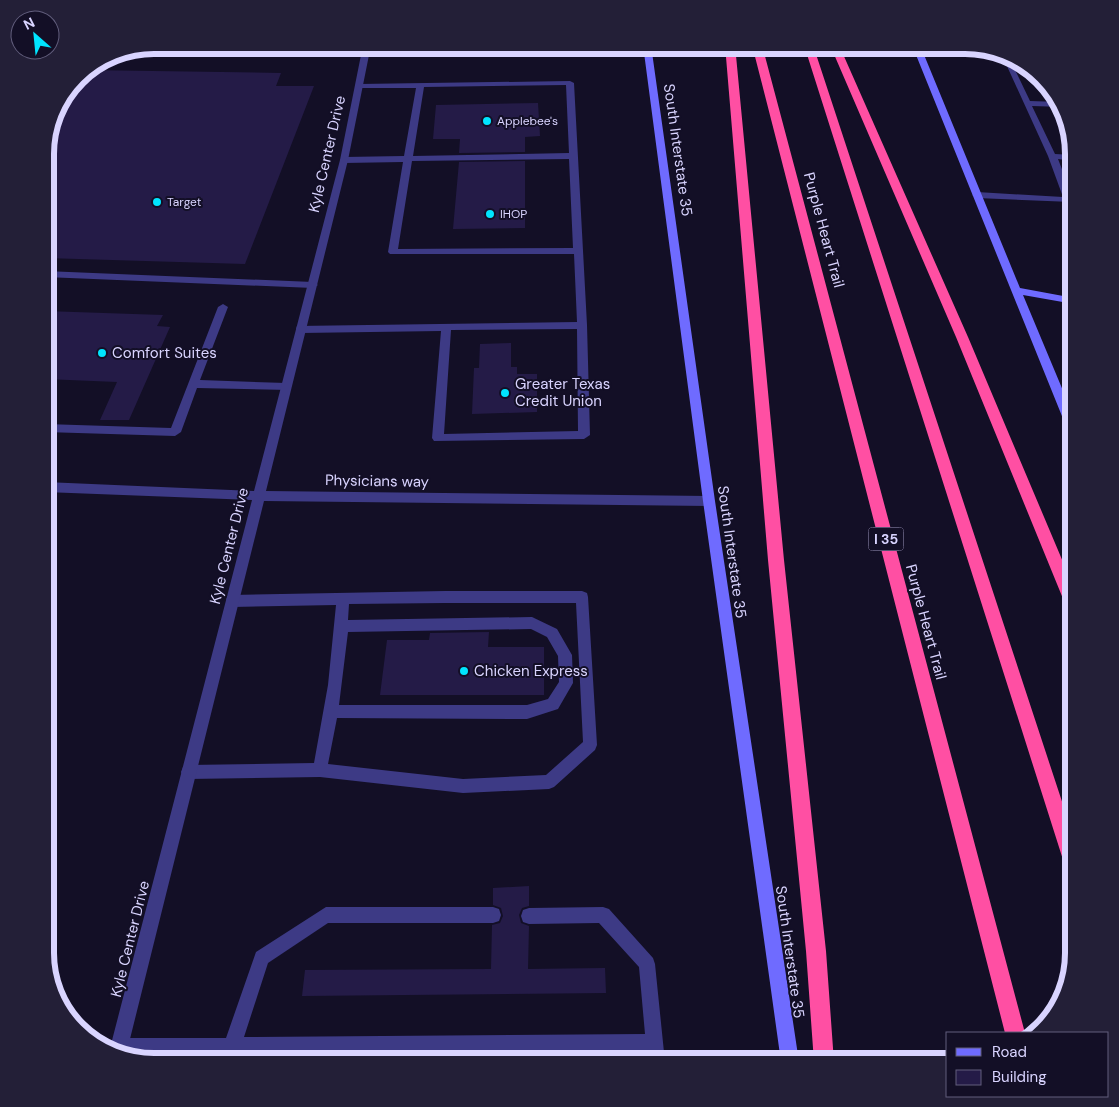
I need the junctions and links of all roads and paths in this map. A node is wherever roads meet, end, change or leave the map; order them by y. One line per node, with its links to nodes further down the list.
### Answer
1 (365, 54): 10 (street, Kyle Center Drive)
2 (648, 54): 36 (main road, South Interstate 35)
3 (731, 54): 56 (highway)
4 (759, 54): 47 (highway, Purple Heart Trail / I 35)
5 (811, 54): 44 (highway)
6 (837, 54): 37 (highway)
7 (920, 54): 19 (main road)
8 (1008, 63): 11 (street)
9 (420, 85): 10 (street); 13 (street); 16 (street)
10 (359, 86): 17 (street, Kyle Center Drive)
11 (1027, 103): 12 (street); 14 (street)
12 (1052, 104)
13 (573, 156): 16 (street); 21 (street)
14 (1052, 156): 15 (street); 18 (street)
15 (1065, 157)
16 (408, 159): 17 (street); 21 (street)
17 (344, 160): 23 (street, Kyle Center Drive)
18 (1065, 190)
19 (977, 195): 20 (street); 24 (main road)
20 (1065, 200)
21 (578, 252): 27 (street)
22 (54, 274): 23 (street)
23 (313, 286): 29 (street, Kyle Center Drive)
24 (1016, 290): 25 (main road); 32 (main road)
25 (1065, 299)
26 (223, 308): 30 (street)
27 (582, 325): 28 (street); 28 (street)
28 (446, 327): 29 (street)
29 (302, 329): 31 (street, Kyle Center Drive)
30 (195, 384): 31 (street); 33 (street)
31 (286, 386): 35 (street, Kyle Center Drive)
32 (1065, 409)
33 (54, 428)
34 (54, 487): 35 (street, Physicians way)
35 (258, 496): 36 (street, Physicians way); 39 (street, Kyle Center Drive)
36 (709, 501): 55 (main road, South Interstate 35)
37 (1065, 584)
38 (343, 599): 39 (street); 40 (street); 42 (street)
39 (232, 601): 43 (street, Kyle Center Drive)
40 (342, 626): 41 (street); 41 (street)
41 (332, 711): 42 (street)
42 (320, 770): 43 (street)
43 (188, 772): 49 (street, Kyle Center Drive)
44 (1065, 838)
45 (493, 915): 52 (street)
46 (529, 916): 48 (street)
47 (1015, 1032)
48 (654, 1043): 53 (street); 54 (street)
49 (119, 1047)
50 (138, 1052): 51 (street)
51 (193, 1053)
52 (230, 1053)
53 (269, 1053)
54 (655, 1053)
55 (789, 1053)
56 (823, 1053)

